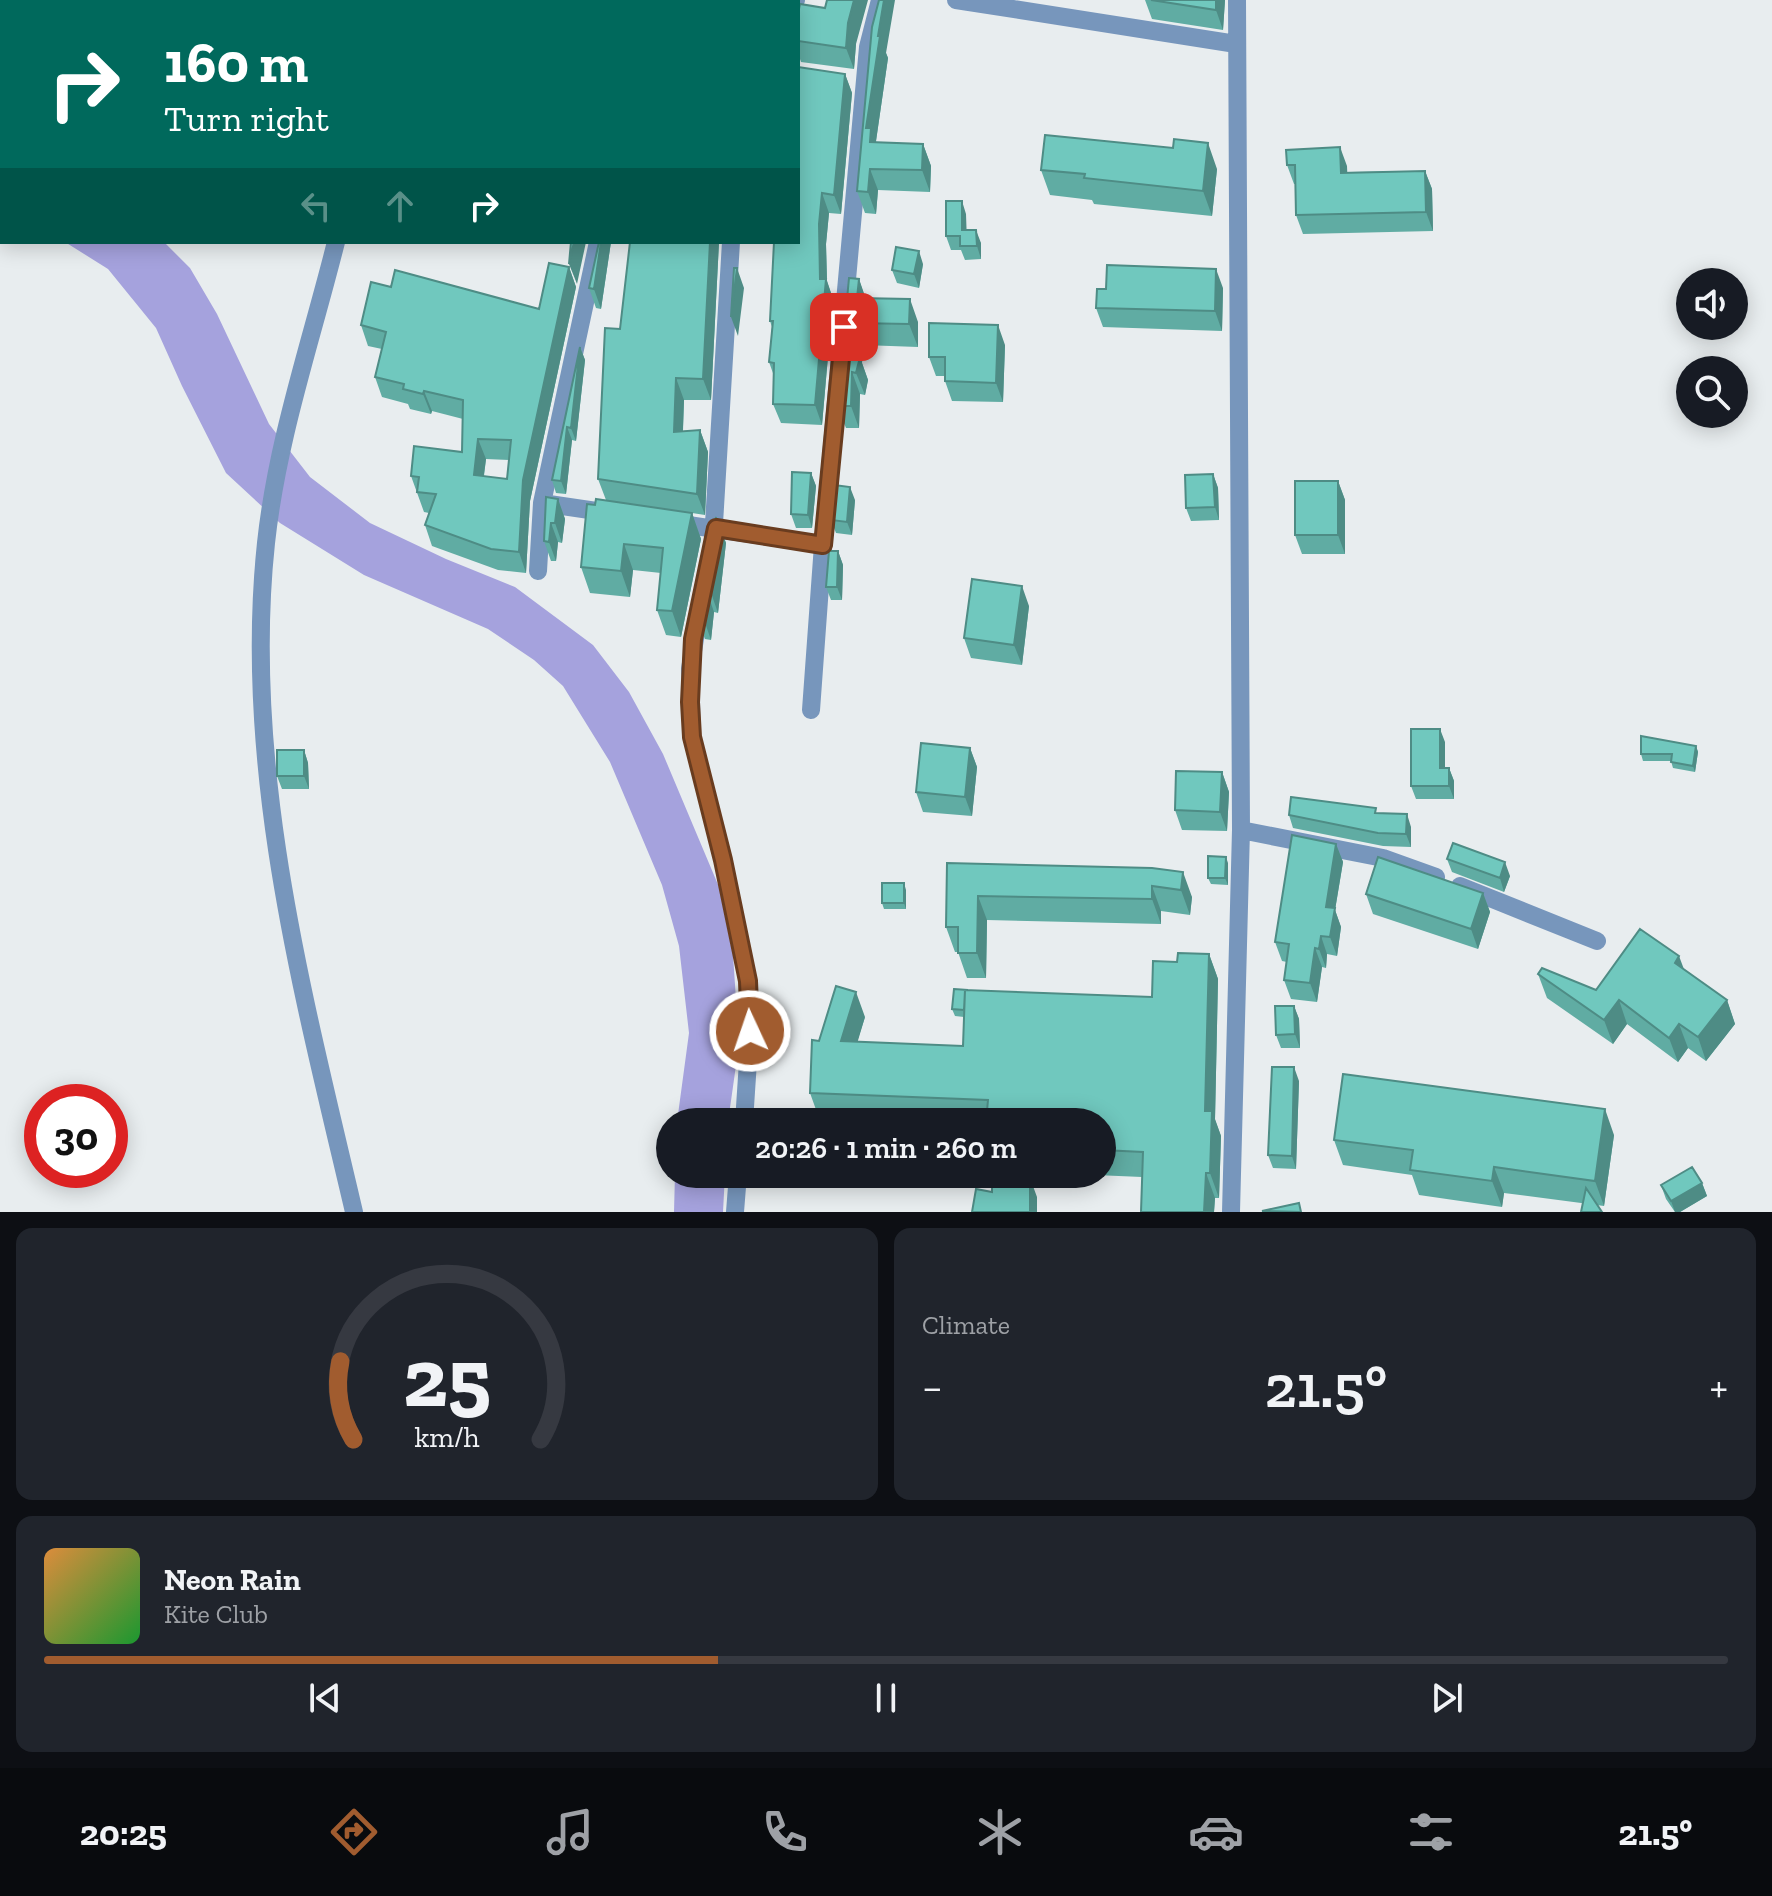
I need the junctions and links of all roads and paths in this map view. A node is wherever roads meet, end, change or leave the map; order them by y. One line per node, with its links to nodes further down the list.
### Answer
1 (880, 0): 12 (street)
2 (956, 0): 4 (street)
3 (1237, 0): 4 (street)
4 (1236, 44): 17 (street)
5 (335, 244): 21 (street)
6 (598, 244): 8 (street)
7 (731, 244): 11 (street)
8 (542, 503): 9 (street); 14 (street)
9 (621, 515)
10 (652, 519): 11 (street)
11 (716, 528): 12 (street); 13 (street)
12 (823, 545): 16 (street)
13 (710, 556)
14 (538, 571)
15 (704, 584): 19 (street)
16 (811, 710)
17 (1241, 830): 18 (street); 23 (street)
18 (1597, 941)
19 (745, 1108)
20 (737, 1188): 22 (street)
21 (354, 1212)
22 (735, 1212)
23 (1231, 1212)

